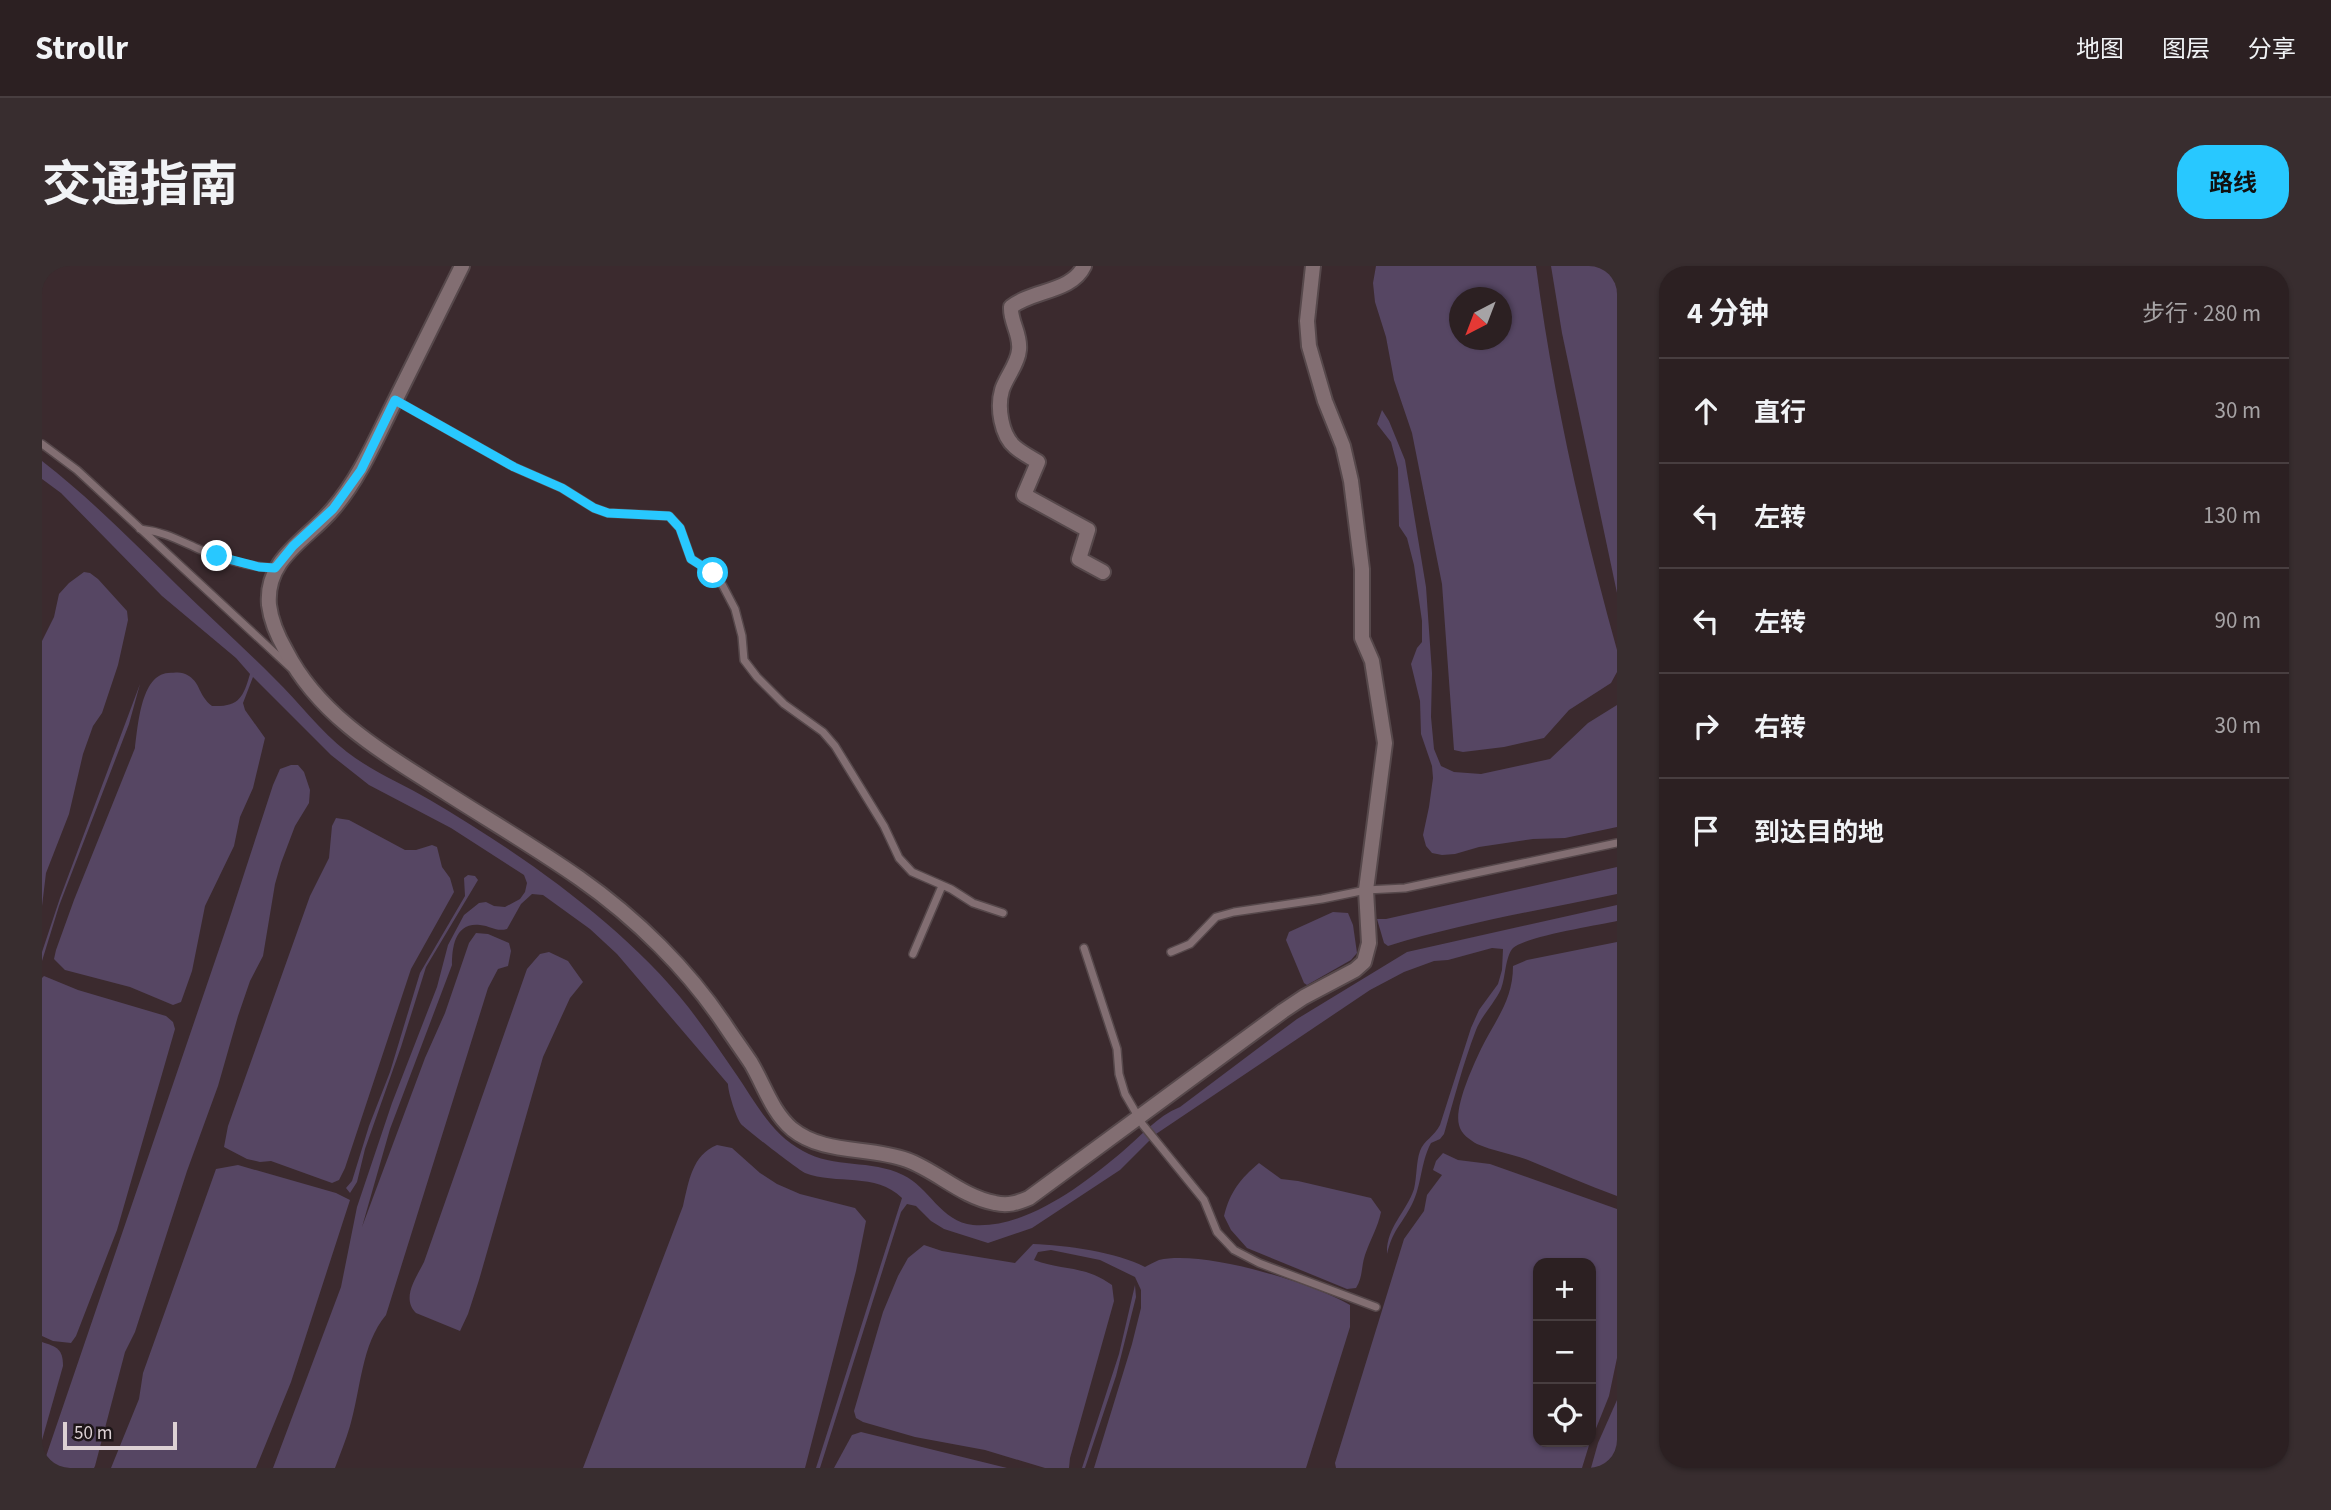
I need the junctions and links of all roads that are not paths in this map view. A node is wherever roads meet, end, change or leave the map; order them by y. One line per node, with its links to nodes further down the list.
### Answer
1 (462, 266): 4 (street)
2 (1084, 266): 8 (street)
3 (1313, 266): 12 (street)
4 (395, 400): 7 (street); 11 (lane)
5 (42, 444): 6 (lane)
6 (140, 529): 7 (lane); 9 (lane)
7 (275, 568): 9 (street)
8 (1103, 572)
9 (298, 675): 17 (street)
10 (1617, 843): 12 (lane)
11 (942, 886): 13 (lane); 16 (lane)
12 (1366, 890): 15 (lane); 17 (street)
13 (1003, 913)
14 (1084, 948): 17 (lane)
15 (1171, 952)
16 (913, 954)
17 (1141, 1121): 18 (lane)
18 (1376, 1307)

